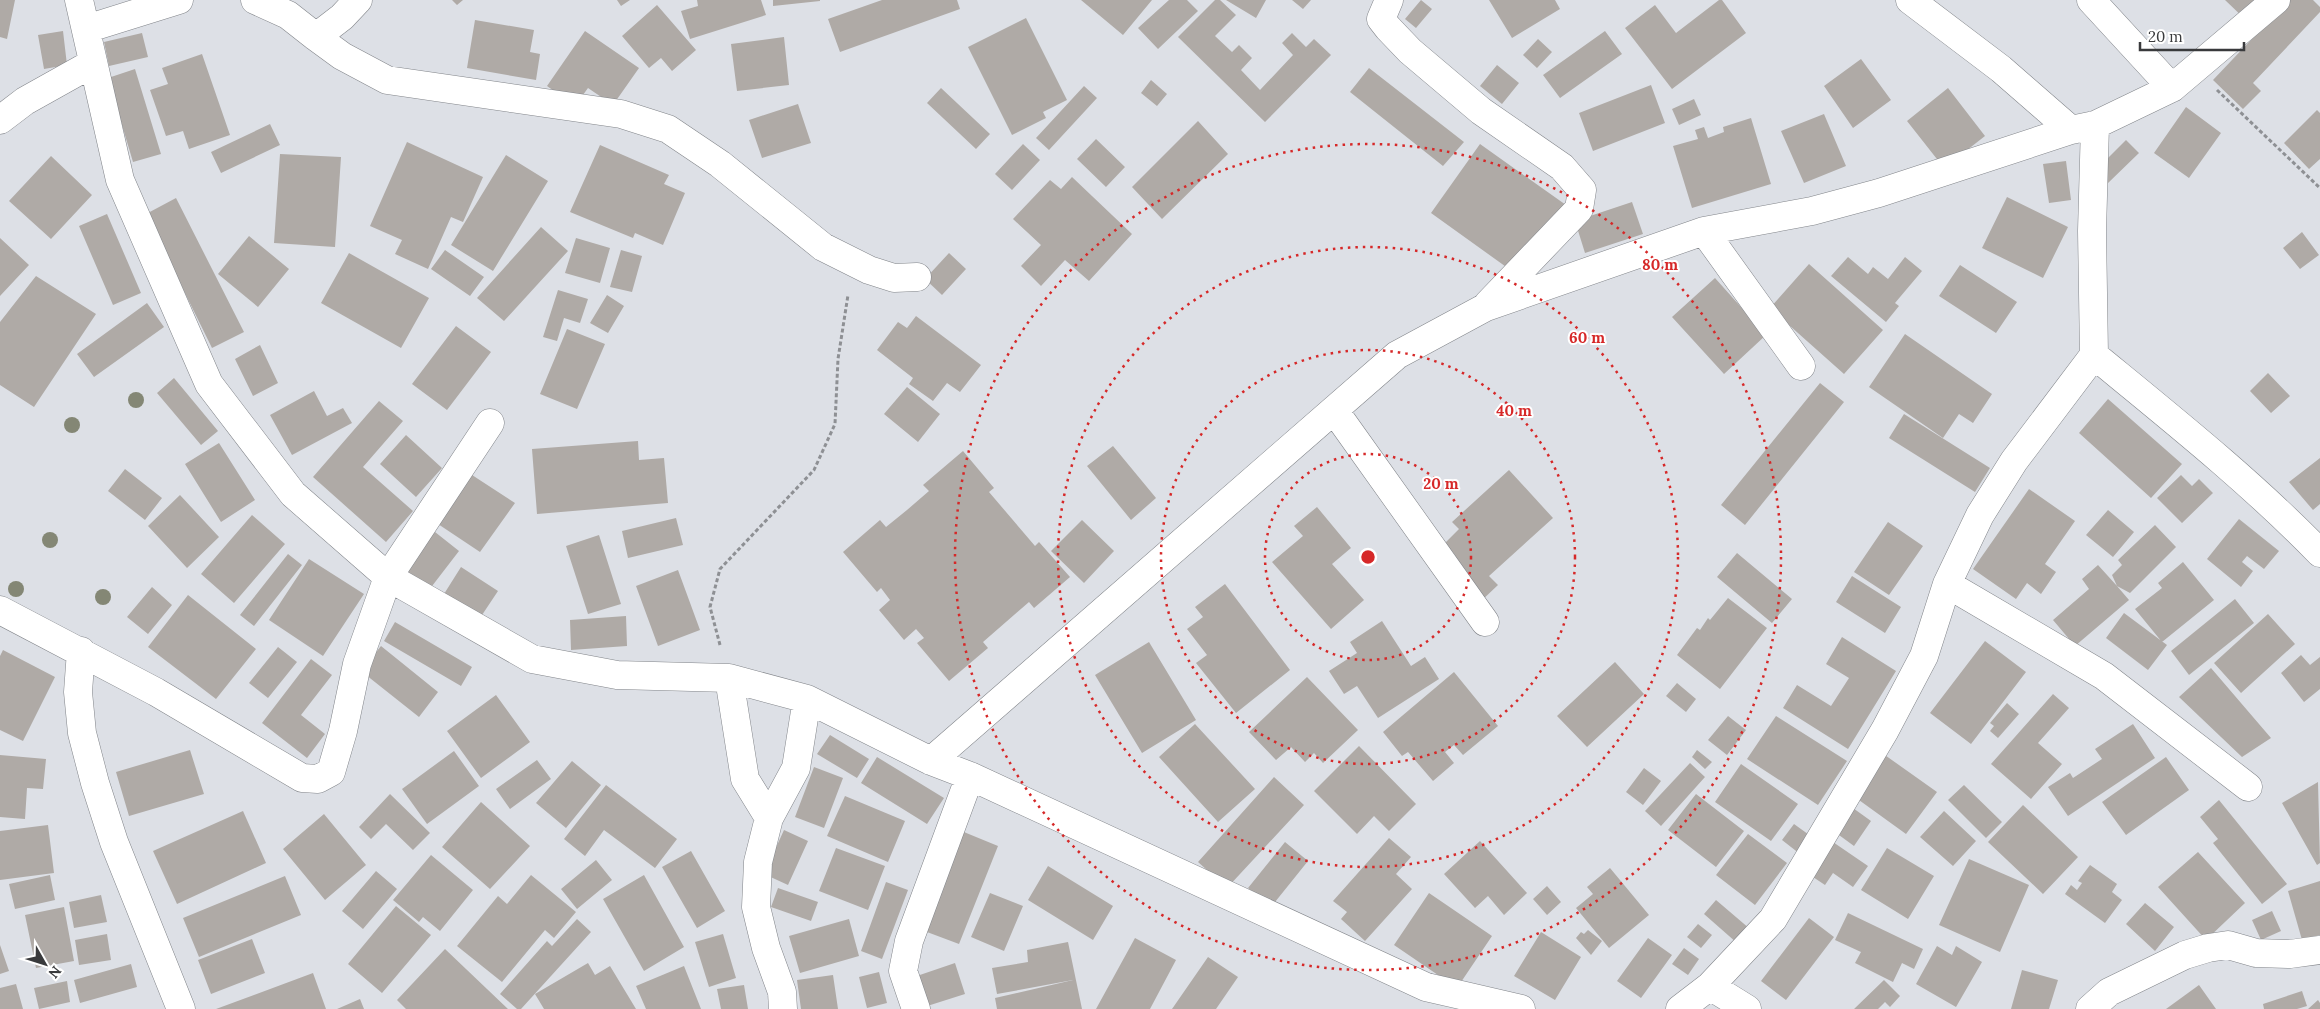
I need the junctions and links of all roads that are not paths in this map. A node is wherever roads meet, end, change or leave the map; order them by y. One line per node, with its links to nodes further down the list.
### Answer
1 (79, 0): 9 (street)
2 (179, 0): 9 (street)
3 (255, 0): 10 (street)
4 (358, 0): 10 (street)
5 (1389, 0): 17 (street)
6 (1910, 0): 14 (street)
7 (2091, 0): 12 (street)
8 (2276, 0): 12 (street)
9 (86, 29): 11 (street)
10 (316, 37): 16 (street)
11 (93, 63): 13 (street); 23 (street)
12 (2172, 88): 14 (street)
13 (0, 120)
14 (2083, 128): 15 (street); 18 (street)
15 (1704, 231): 17 (street); 19 (street)
16 (916, 277)
17 (1486, 307): 20 (street)
18 (2094, 355): 22 (street); 24 (street)
19 (1801, 366)
20 (1334, 410): 26 (street); 30 (street)
21 (490, 423): 23 (street)
22 (2320, 553)
23 (388, 577): 27 (street); 28 (street)
24 (1947, 584): 32 (street); 35 (street)
25 (0, 610): 27 (street)
26 (1485, 622)
27 (81, 651): 36 (street)
28 (729, 678): 29 (street); 33 (street)
29 (807, 699): 30 (street); 33 (street)
30 (931, 761): 31 (street)
31 (970, 776): 38 (street); 39 (street)
32 (2248, 787)
33 (769, 818): 37 (street)
34 (2320, 950): 42 (street)
35 (1710, 986): 40 (street); 41 (street)
36 (181, 1009)
37 (783, 1009)
38 (916, 1009)
39 (1520, 1009)
40 (1680, 1009)
41 (1747, 1009)
42 (2090, 1009)

